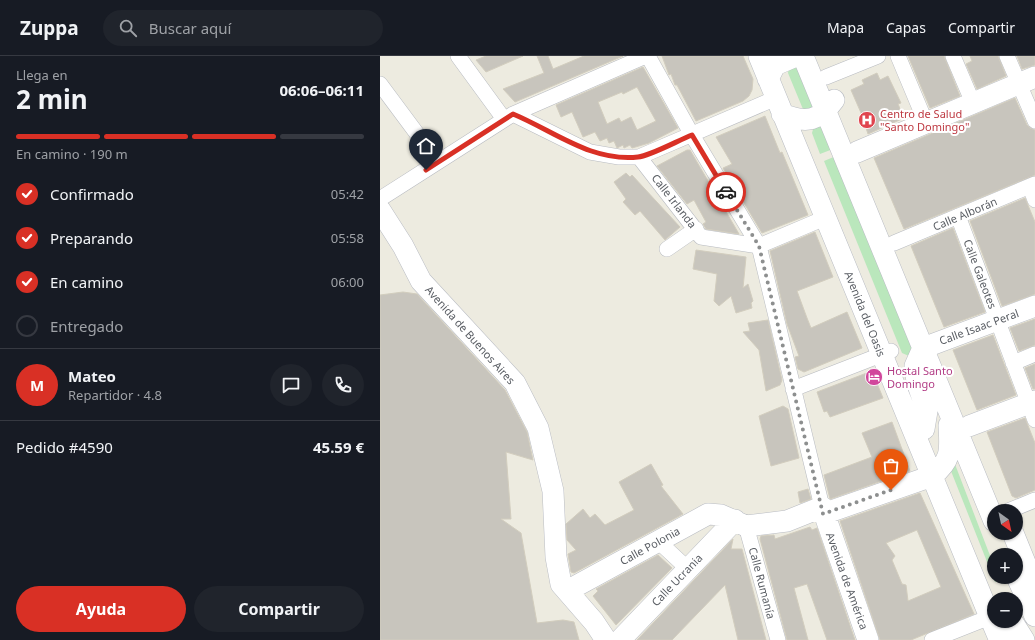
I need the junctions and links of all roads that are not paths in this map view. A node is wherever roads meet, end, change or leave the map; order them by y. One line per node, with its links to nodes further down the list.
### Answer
1 (647, 56): 14 (street); 17 (street, Avenida de América)
2 (796, 56): 11 (street)
3 (878, 56): 8 (street)
4 (898, 56): 16 (street)
5 (953, 56): 12 (street)
6 (1007, 56): 9 (street)
7 (461, 57): 14 (street)
8 (815, 61): 13 (street); 13 (street)
9 (1027, 80): 12 (street); 15 (street)
10 (380, 84): 20 (street)
11 (775, 84): 13 (street); 17 (street); 25 (street, Avenida del Oasis); 33 (street, Avenida del Oasis)
12 (973, 103): 16 (street)
13 (831, 105): 18 (street); 32 (street)
14 (509, 117): 19 (street); 20 (street)
15 (1035, 121)
16 (926, 123): 18 (street)
17 (692, 135): 19 (street); 28 (street, Avenida de América)
18 (857, 152): 27 (street)
19 (639, 157): 26 (street, Calle Irlanda)
20 (438, 162): 22 (street)
21 (1033, 190): 24 (street, Calle Alborán)
22 (380, 199)
23 (380, 210): 52 (street, Avenida de Buenos Aires)
24 (958, 216): 27 (street, Calle Alborán); 31 (street, Calle Galeotes)
25 (825, 218): 28 (street); 33 (street, Avenida del Oasis)
26 (696, 229): 28 (street, Calle Irlanda); 29 (street)
27 (894, 243): 32 (street)
28 (759, 246): 36 (street, Avenida de América)
29 (667, 249)
30 (1035, 306): 31 (street, Calle Isaac Peral)
31 (997, 320): 32 (street, Calle Isaac Peral); 35 (street, Calle Galeotes)
32 (929, 345): 38 (street); 39 (street); 40 (street)
33 (886, 352): 36 (street); 40 (street, Avenida del Oasis); 41 (street, Avenida del Oasis)
34 (1035, 354): 35 (street)
35 (1013, 362): 37 (street, Calle Galeotes)
36 (793, 389): 46 (street, Avenida de América)
37 (1033, 408): 39 (street)
38 (949, 411): 41 (street); 43 (street)
39 (969, 426): 44 (street)
40 (924, 430): 41 (street, Avenida del Oasis)
41 (936, 473): 46 (street); 54 (street, Avenida del Oasis)
42 (1035, 500): 45 (street)
43 (987, 504)
44 (1001, 504)
45 (1023, 505)
46 (822, 511): 47 (street); 62 (street, Avenida de América)
47 (740, 523): 49 (street, Calle Polonia); 50 (street, Calle Ucrania); 61 (street, Calle Rumanía)
48 (1016, 540): 53 (street)
49 (659, 542): 50 (street); 52 (street, Calle Polonia)
50 (688, 569): 60 (street, Calle Ucrania)
51 (1020, 584): 56 (street)
52 (564, 588): 59 (street)
53 (1035, 588)
54 (987, 592)
55 (987, 612): 63 (street)
56 (1035, 616)
57 (997, 628): 64 (street, Avenida del Oasis)
58 (1016, 628): 65 (street)
59 (606, 640)
60 (620, 640)
61 (778, 640)
62 (868, 640)
63 (932, 640)
64 (1003, 640)
65 (1024, 640)

